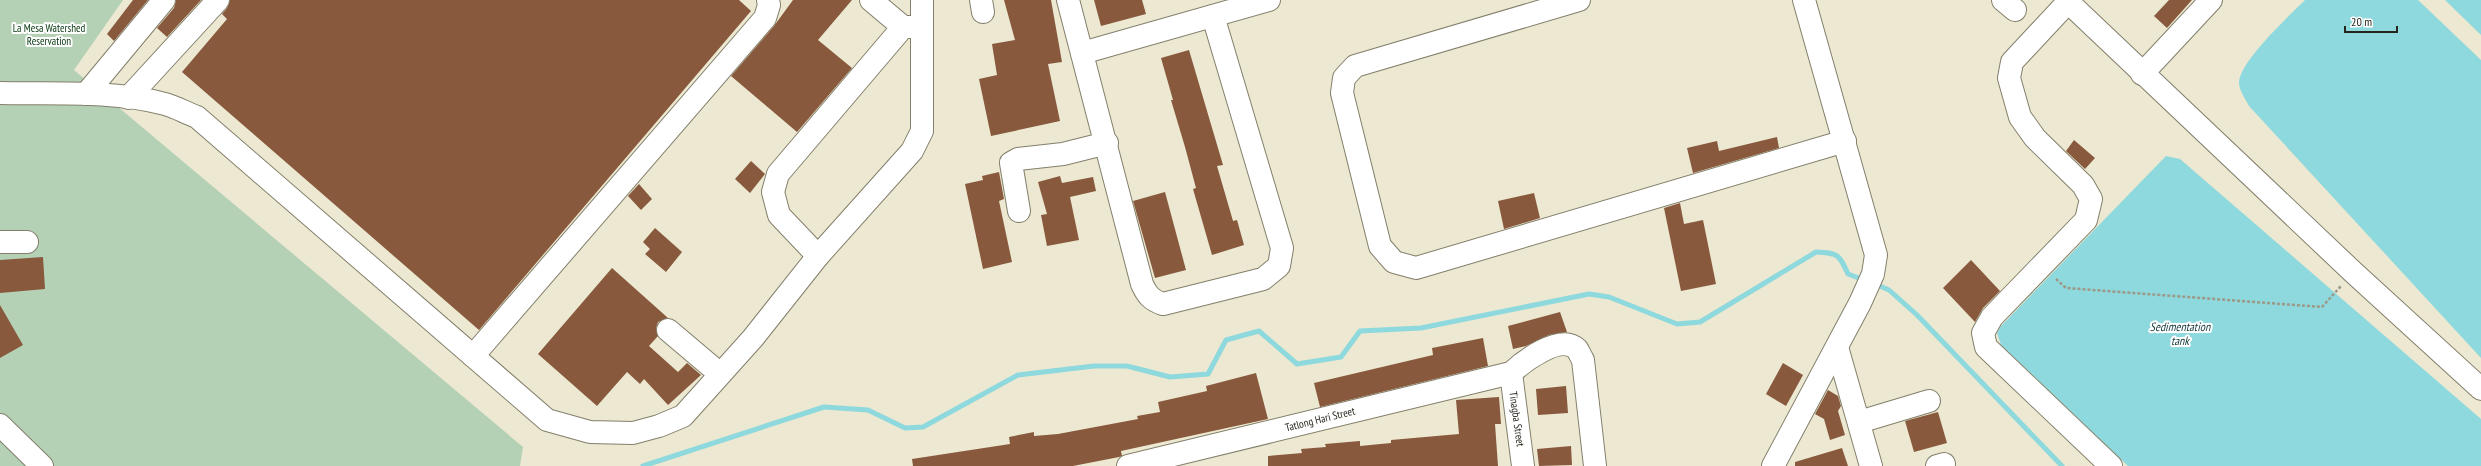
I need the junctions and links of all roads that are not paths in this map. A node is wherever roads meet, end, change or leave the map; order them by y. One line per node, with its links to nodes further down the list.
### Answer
1 (164, 0): 17 (street)
2 (218, 0): 18 (street)
3 (768, 0): 27 (street)
4 (871, 0): 13 (street)
5 (922, 0): 13 (street)
6 (1068, 0): 14 (street)
7 (1269, 0): 12 (street)
8 (1578, 0): 19 (street)
9 (1804, 0): 19 (street)
10 (2211, 0): 15 (street)
11 (2067, 1): 15 (street); 40 (street)
12 (1213, 16): 14 (street); 20 (street)
13 (912, 27): 24 (street); 24 (street)
14 (1082, 53): 20 (street)
15 (2142, 74): 30 (street)
16 (0, 93): 17 (street)
17 (86, 94): 18 (street)
18 (128, 98): 27 (street)
19 (1845, 141): 26 (street)
20 (1107, 143): 21 (street)
21 (1019, 211)
22 (0, 242): 23 (street)
23 (27, 242)
24 (818, 256): 29 (street)
25 (668, 330): 29 (street)
26 (1837, 347): 32 (street); 38 (street)
27 (473, 356): 29 (street)
28 (1511, 373): 35 (street, Tatlong Hari Street); 36 (street, Tinagba Street); 37 (street)
29 (720, 374)
30 (2481, 389)
31 (1929, 401): 32 (street)
32 (1859, 422): 39 (street)
33 (0, 424): 34 (street)
34 (42, 466)
35 (1128, 466)
36 (1523, 466)
37 (1595, 466)
38 (1773, 466)
39 (1871, 466)
40 (2111, 466)

